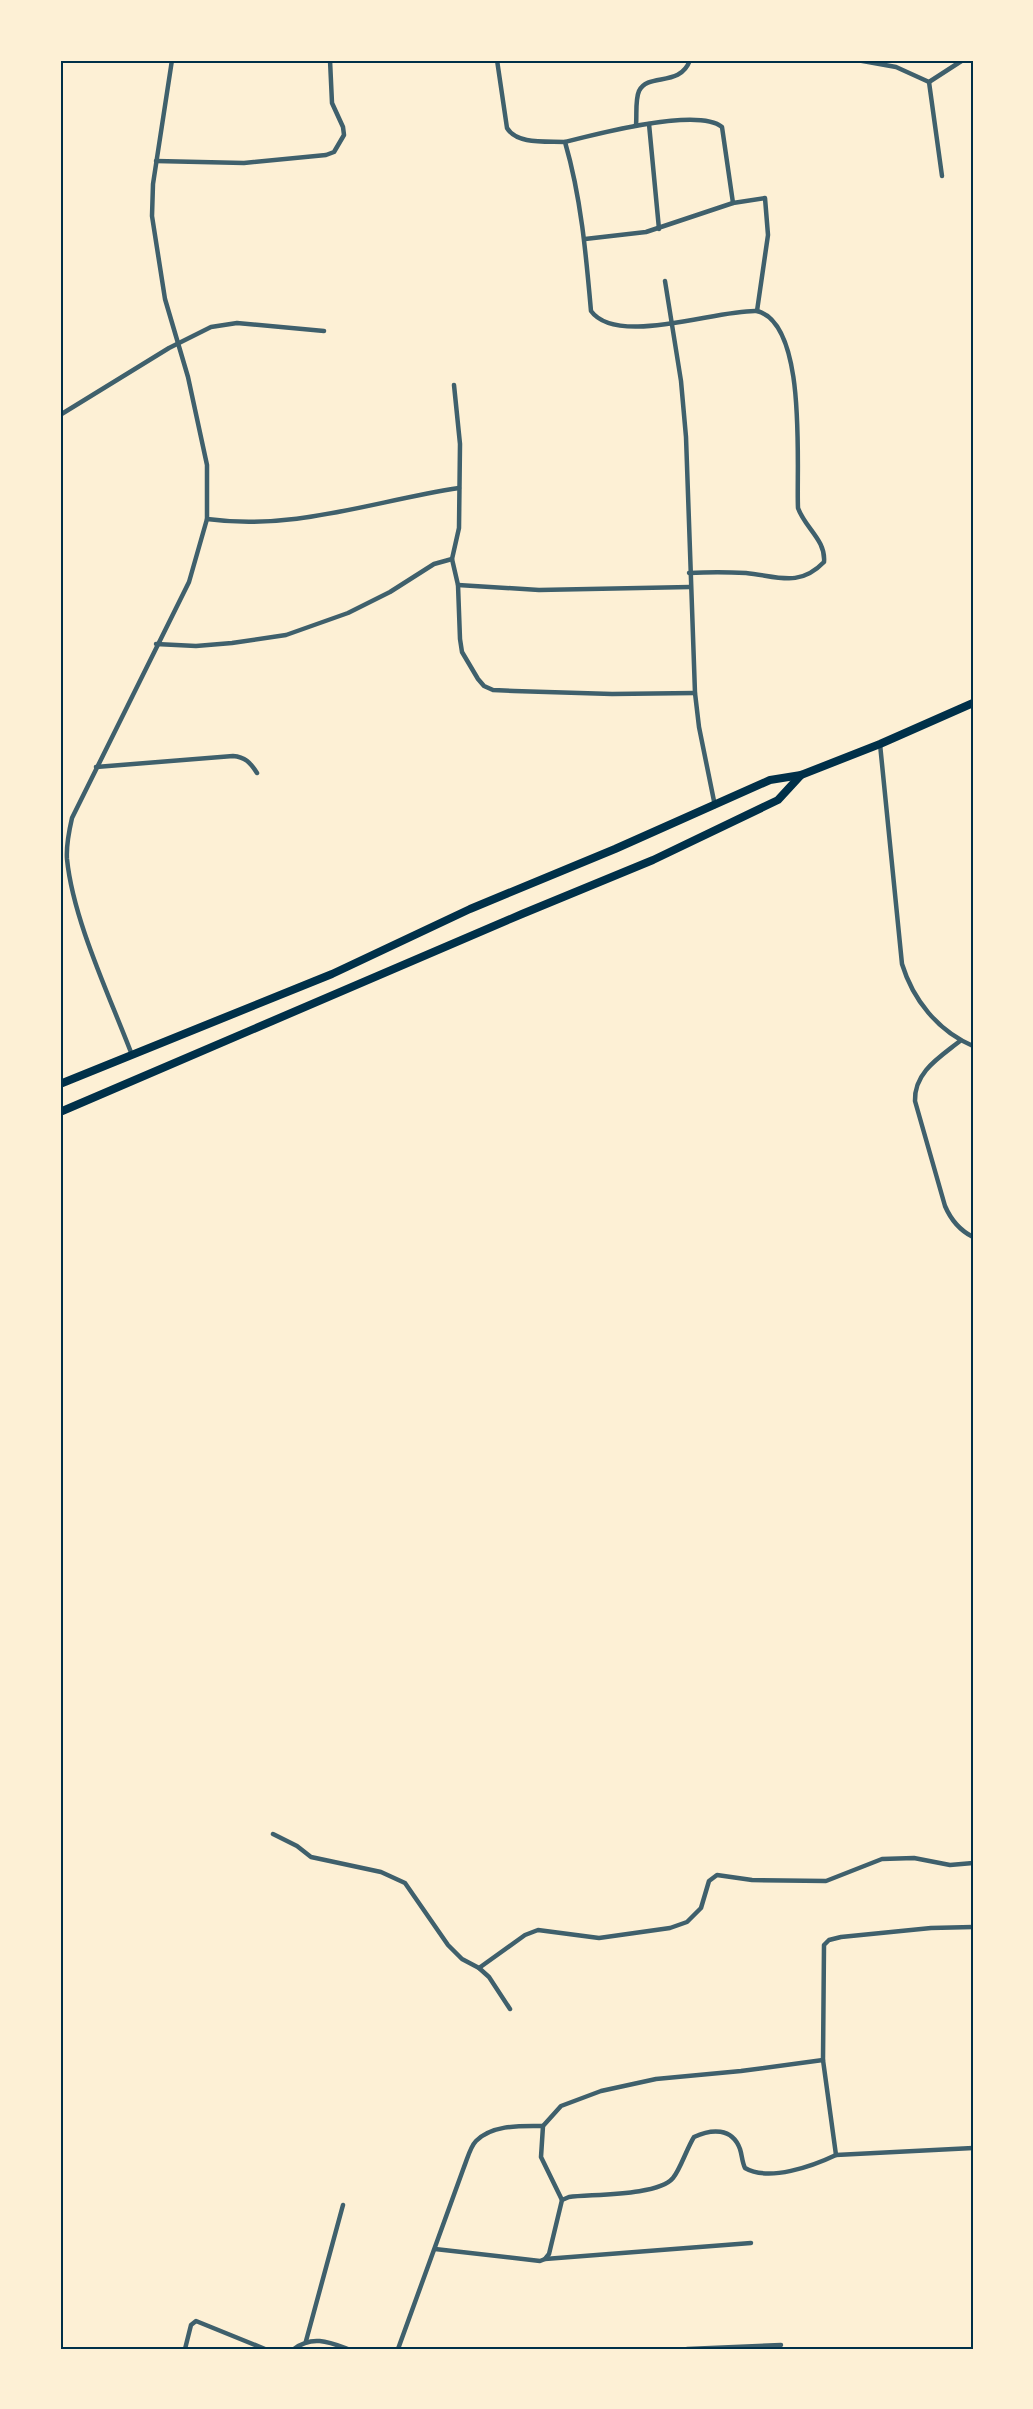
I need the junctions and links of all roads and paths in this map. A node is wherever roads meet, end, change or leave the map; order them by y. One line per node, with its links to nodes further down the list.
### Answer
1 (172, 60): 11 (street)
2 (330, 60): 11 (street)
3 (497, 60): 10 (street)
4 (690, 60): 9 (street)
5 (857, 60): 7 (street)
6 (963, 60): 7 (street)
7 (929, 82): 12 (street)
8 (649, 124): 9 (street); 13 (street); 14 (street)
9 (636, 125): 10 (street)
10 (565, 142): 15 (street)
11 (156, 161): 20 (street)
12 (942, 176)
13 (733, 203): 14 (street); 17 (street)
14 (659, 229): 15 (street)
15 (585, 239): 18 (street)
16 (665, 281): 18 (street)
17 (758, 311): 18 (street); 26 (street)
18 (671, 324): 26 (street)
19 (324, 331): 20 (street)
20 (179, 345): 22 (street); 24 (street)
21 (454, 385): 23 (street)
22 (60, 415)
23 (459, 488): 24 (street); 25 (street)
24 (207, 519): 29 (street)
25 (452, 560): 27 (street); 29 (street)
26 (689, 573): 28 (street)
27 (458, 585): 28 (street); 30 (street)
28 (690, 587): 30 (street)
29 (156, 644): 33 (street)
30 (695, 693): 36 (street)
31 (973, 703): 32 (highway)
32 (880, 744): 35 (highway); 37 (street)
33 (96, 767): 34 (street); 39 (street)
34 (257, 772)
35 (801, 775): 36 (highway); 41 (highway)
36 (715, 806): 39 (highway)
37 (960, 1041): 38 (street); 42 (street)
38 (973, 1046)
39 (132, 1055): 40 (highway)
40 (60, 1084)
41 (60, 1112)
42 (973, 1237)
43 (273, 1834): 46 (street)
44 (973, 1863): 46 (street)
45 (973, 1927): 48 (street)
46 (479, 1968): 47 (street)
47 (510, 2009)
48 (823, 2060): 49 (street); 51 (street)
49 (543, 2126): 52 (street); 55 (street)
50 (973, 2148): 51 (street)
51 (836, 2155): 52 (street)
52 (562, 2200): 56 (street)
53 (343, 2205): 57 (street)
54 (751, 2243): 56 (street)
55 (435, 2249): 56 (street); 63 (street)
56 (545, 2259)
57 (306, 2341): 61 (street); 62 (street)
58 (781, 2345): 64 (street)
59 (185, 2349): 60 (street)
60 (265, 2349)
61 (294, 2349)
62 (348, 2349)
63 (398, 2349)
64 (687, 2349)

